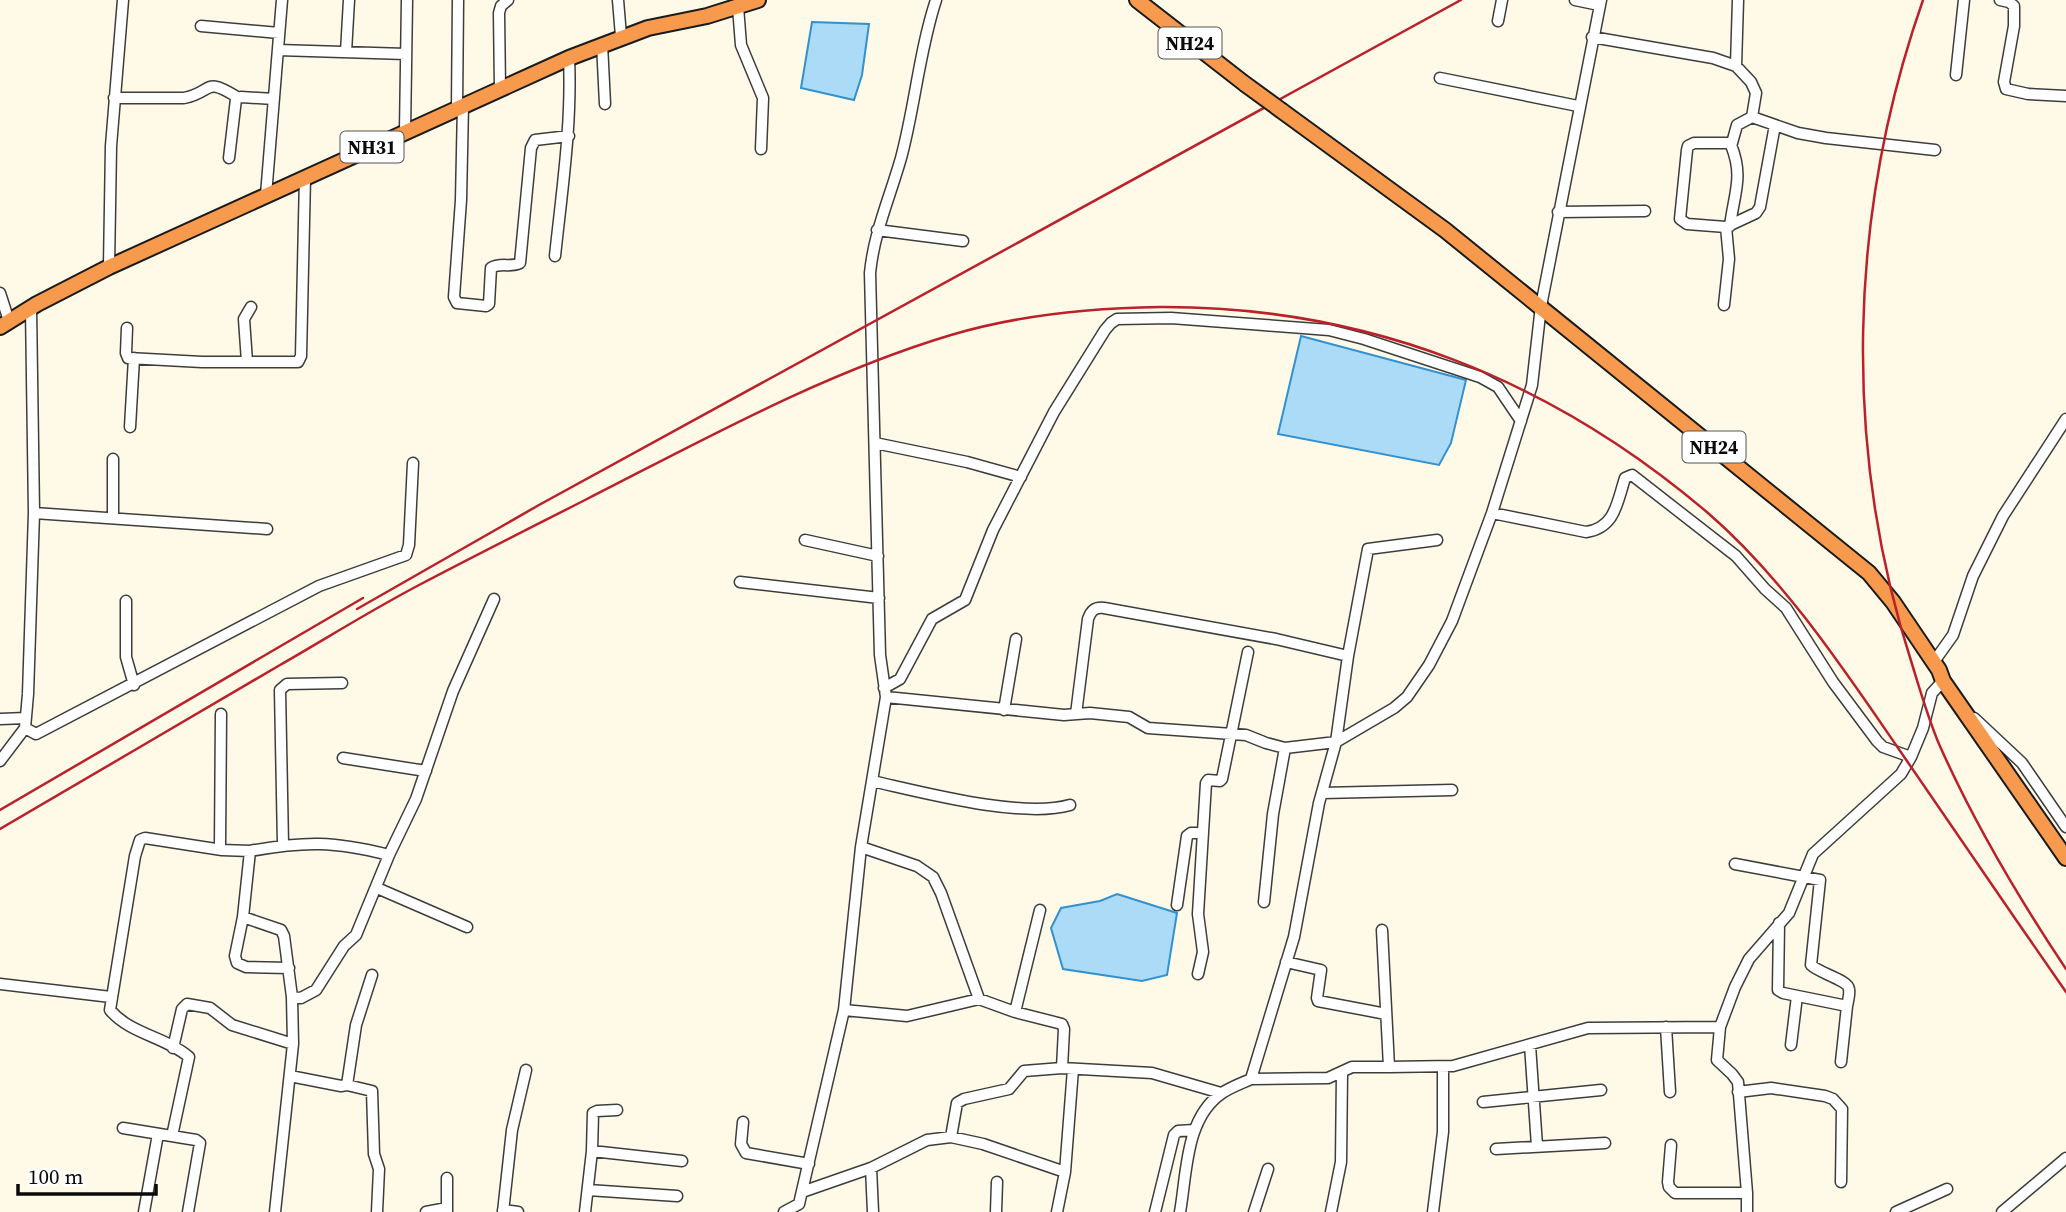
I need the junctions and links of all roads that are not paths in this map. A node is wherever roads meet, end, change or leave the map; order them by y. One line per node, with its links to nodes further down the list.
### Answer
1 (123, 0): 33 (street)
2 (282, 0): 20 (street)
3 (349, 0): 25 (street)
4 (407, 0): 26 (street)
5 (458, 0): 38 (street)
6 (508, 0): 31 (street)
7 (618, 0): 21 (street)
8 (758, 0): 17 (highway, NH31)
9 (936, 0): 52 (street)
10 (1137, 0): 58 (highway, NH24, bridge)
11 (1502, 0): 18 (street)
12 (1576, 0): 16 (street)
13 (1738, 0): 28 (street)
14 (1964, 0): 29 (street)
15 (2000, 0): 32 (street)
16 (1600, 3): 22 (street)
17 (736, 5): 21 (highway, NH31); 44 (street)
18 (1498, 22)
19 (201, 26): 20 (street)
20 (279, 33): 24 (street)
21 (621, 36): 23 (highway, NH31)
22 (1592, 37): 28 (street); 37 (street)
23 (602, 44): 27 (highway, NH31); 36 (street)
24 (278, 50): 25 (street); 35 (street)
25 (346, 52): 26 (street)
26 (406, 54): 41 (street)
27 (569, 58): 31 (highway, NH31); 42 (street)
28 (1736, 66): 39 (street)
29 (1956, 75)
30 (1440, 78): 37 (street)
31 (500, 89): 38 (highway, NH31)
32 (2066, 96)
33 (114, 97): 34 (street); 55 (street)
34 (237, 97): 35 (street); 46 (street)
35 (274, 99): 48 (street)
36 (605, 104)
37 (1578, 106): 50 (street)
38 (460, 107): 41 (highway, NH31); 42 (street)
39 (1752, 117): 40 (street); 43 (street)
40 (1776, 125): 45 (street); 51 (street)
41 (405, 132): 47 (highway, NH31)
42 (569, 136): 54 (street)
43 (1731, 145): 51 (street); 51 (street)
44 (761, 149)
45 (1935, 150)
46 (229, 158)
47 (305, 177): 48 (highway, NH31); 64 (street)
48 (266, 195): 55 (highway, NH31)
49 (1645, 211): 50 (street)
50 (1558, 212): 58 (street)
51 (1728, 226): 57 (street)
52 (877, 230): 53 (street); 68 (street)
53 (963, 241)
54 (555, 256)
55 (110, 267): 60 (highway, NH31)
56 (0, 293): 61 (street)
57 (1724, 305)
58 (1541, 306): 66 (street); 86 (highway, NH24)
59 (251, 307): 64 (street)
60 (31, 308): 61 (highway, NH31); 72 (street)
61 (4, 324)
62 (127, 328): 63 (street)
63 (134, 358): 64 (street); 67 (street)
64 (247, 362)
65 (2066, 419): 86 (street)
66 (1521, 421): 71 (street); 73 (street)
67 (130, 426)
68 (875, 443): 71 (street); 78 (street)
69 (113, 459): 74 (street)
70 (413, 463): 89 (street)
71 (1021, 477): 90 (street)
72 (34, 513): 74 (street); 96 (street)
73 (1492, 513): 98 (street); 102 (street)
74 (113, 518): 75 (street)
75 (267, 529)
76 (805, 540): 78 (street)
77 (1437, 540): 85 (street)
78 (878, 556): 80 (street)
79 (740, 582): 80 (street)
80 (879, 598): 90 (street)
81 (494, 599): 105 (street)
82 (126, 601): 89 (street)
83 (1016, 639): 92 (street)
84 (1248, 652): 97 (street)
85 (1348, 656): 94 (street); 98 (street)
86 (1933, 663): 87 (highway, NH24)
87 (1943, 681): 91 (highway, NH24); 102 (street)
88 (342, 683): 112 (street)
89 (134, 685): 96 (street)
90 (885, 693): 92 (street); 106 (street)
91 (1958, 703): 110 (street); 117 (highway, NH24)
92 (1004, 710): 94 (street)
93 (222, 714): 114 (street)
94 (1076, 714): 97 (street)
95 (0, 719): 96 (street)
96 (26, 723): 100 (street)
97 (1230, 735): 101 (street); 111 (street)
98 (1336, 742): 101 (street); 108 (street)
99 (0, 744): 100 (street)
100 (13, 746): 104 (street)
101 (1285, 748): 121 (street)
102 (1911, 757): 119 (street)
103 (343, 758): 105 (street)
104 (0, 761)
105 (426, 771): 116 (street)
106 (872, 781): 109 (street); 113 (street)
107 (1452, 790): 108 (street)
108 (1322, 793): 128 (street)
109 (1070, 805)
110 (2066, 827)
111 (1202, 833): 122 (street); 130 (street)
112 (283, 845): 115 (street); 116 (street)
113 (861, 847): 136 (street); 138 (street)
114 (222, 850): 115 (street); 134 (street)
115 (250, 851): 124 (street)
116 (389, 855): 120 (street)
117 (2066, 858)
118 (1735, 864): 119 (street)
119 (1802, 878): 125 (street); 137 (street)
120 (377, 888): 126 (street); 135 (street)
121 (1264, 902)
122 (1177, 905)
123 (1040, 910): 139 (street)
124 (243, 917): 129 (street); 129 (street)
125 (1779, 923): 133 (street); 142 (street)
126 (467, 927)
127 (1382, 930): 140 (street)
128 (1286, 962): 140 (street); 154 (street)
129 (289, 968): 135 (street)
130 (1198, 974)
131 (372, 975): 155 (street)
132 (0, 984): 134 (street)
133 (1797, 996): 137 (street); 145 (street)
134 (111, 997): 146 (street)
135 (292, 997): 143 (street)
136 (979, 999): 138 (street); 139 (street)
137 (1847, 1006): 147 (street)
138 (844, 1010): 176 (street)
139 (1015, 1012): 150 (street)
140 (1386, 1014): 148 (street)
141 (1666, 1027): 142 (street); 144 (street); 157 (street)
142 (1720, 1027): 158 (street)
143 (293, 1044): 146 (street); 153 (street)
144 (1530, 1045): 149 (street); 160 (street)
145 (1791, 1045)
146 (173, 1048): 167 (street)
147 (1841, 1062)
148 (1389, 1067): 149 (street); 152 (street)
149 (1443, 1068): 206 (street)
150 (1068, 1069): 159 (street); 168 (street); 179 (street)
151 (526, 1070): 190 (street)
152 (1342, 1073): 154 (street); 205 (street)
153 (290, 1076): 155 (street); 193 (street)
154 (1251, 1079): 159 (street)
155 (347, 1085): 194 (street)
156 (1601, 1090): 160 (street)
157 (1670, 1091)
158 (1738, 1092): 182 (street); 186 (street)
159 (1221, 1093): 165 (street)
160 (1534, 1098): 161 (street); 171 (street)
161 (1483, 1102)
162 (617, 1110): 173 (street)
163 (743, 1122): 176 (street)
164 (123, 1128): 166 (street)
165 (1194, 1130): 202 (street); 203 (street)
166 (158, 1134): 167 (street); 191 (street)
167 (172, 1136): 192 (street)
168 (951, 1136): 177 (street); 179 (street)
169 (1605, 1143): 171 (street)
170 (1671, 1145): 186 (street)
171 (1537, 1146): 172 (street)
172 (1496, 1149)
173 (592, 1151): 175 (street); 184 (street)
174 (2066, 1158): 209 (street)
175 (682, 1161)
176 (808, 1164): 185 (street)
177 (871, 1168): 185 (street); 199 (street)
178 (1268, 1169): 204 (street)
179 (1065, 1172): 201 (street)
180 (447, 1178): 189 (street)
181 (997, 1182): 200 (street)
182 (1841, 1182)
183 (1947, 1189): 208 (street)
184 (588, 1190): 187 (street); 197 (street)
185 (802, 1192): 188 (street)
186 (1747, 1193): 207 (street)
187 (677, 1196)
188 (798, 1208): 198 (street)
189 (447, 1210): 195 (street)
190 (503, 1211): 196 (street)
191 (144, 1212)
192 (188, 1212)
193 (275, 1212)
194 (377, 1212)
195 (426, 1212)
196 (518, 1212)
197 (585, 1212)
198 (785, 1212)
199 (873, 1212)
200 (996, 1212)
201 (1057, 1212)
202 (1154, 1212)
203 (1180, 1212)
204 (1254, 1212)
205 (1331, 1212)
206 (1433, 1212)
207 (1747, 1212)
208 (1896, 1212)
209 (2002, 1212)

